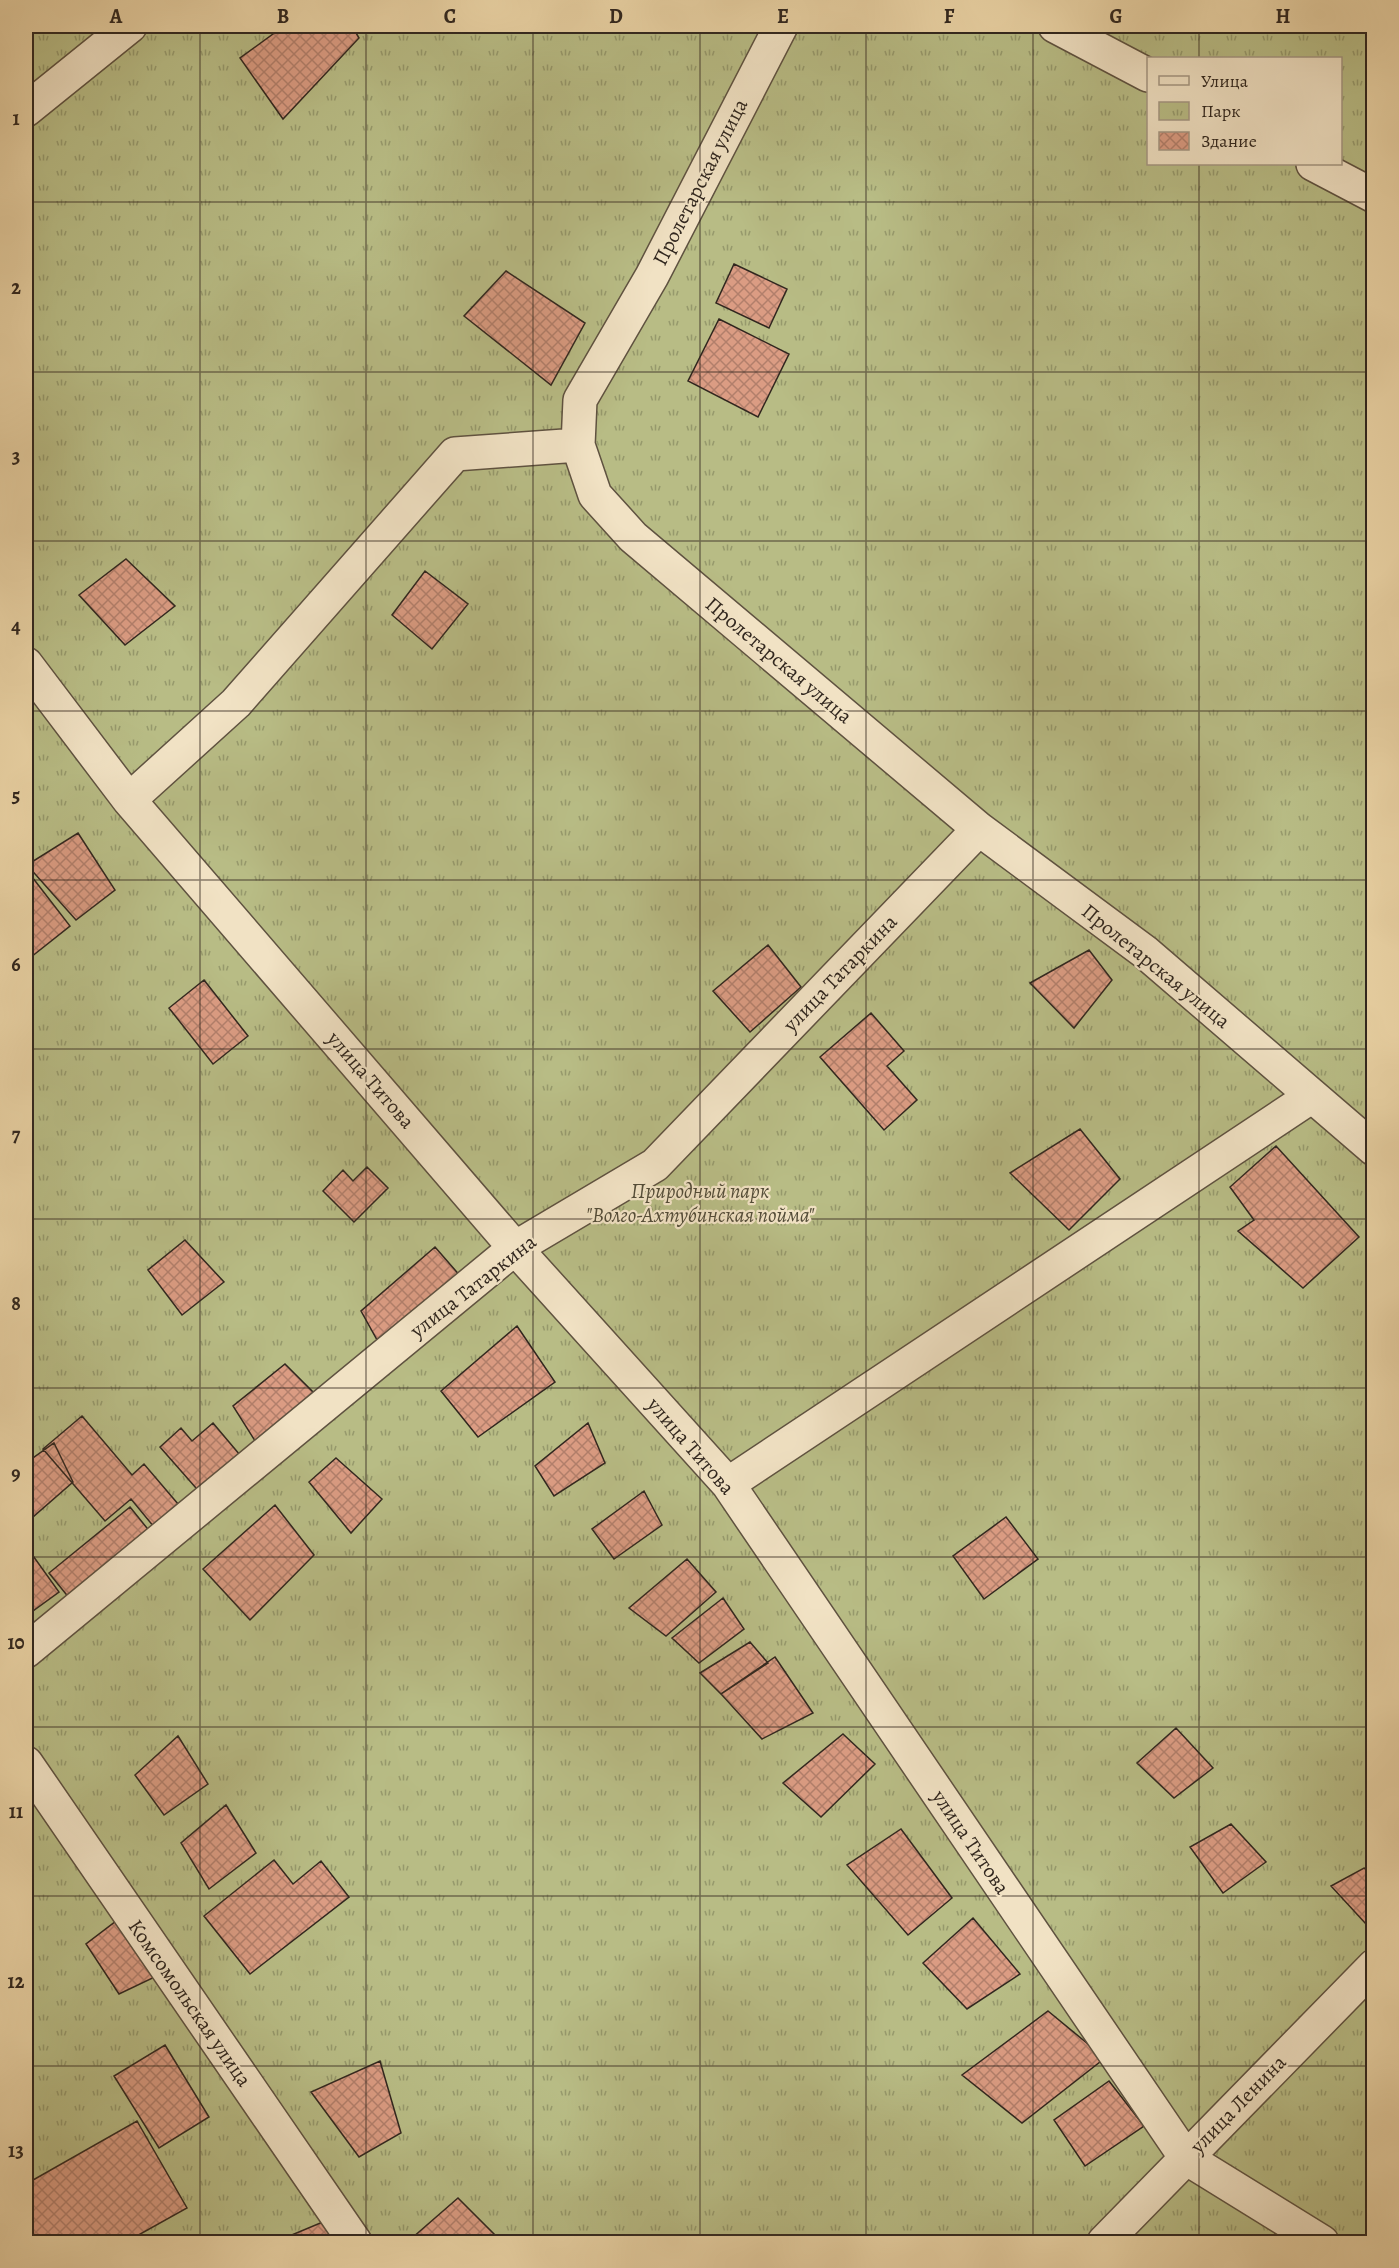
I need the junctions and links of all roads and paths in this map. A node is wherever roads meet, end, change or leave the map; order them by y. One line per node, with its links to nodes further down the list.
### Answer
1 (130, 26): 5 (street)
2 (781, 26): 8 (street, Пролетарская улица)
3 (1055, 26): 4 (street)
4 (1147, 74)
5 (26, 110)
6 (1315, 165): 7 (street)
7 (1374, 196)
8 (578, 445): 10 (street); 11 (street, Пролетарская улица)
9 (26, 663): 10 (street, улица Титова)
10 (129, 800): 14 (street, улица Титова)
11 (979, 829): 12 (street, Пролетарская улица); 14 (street, улица Татаркина)
12 (1312, 1096): 13 (street, Пролетарская улица); 15 (street)
13 (1374, 1149)
14 (515, 1248): 15 (street, улица Титова); 16 (street, улица Татаркина)
15 (728, 1484): 19 (street, улица Титова)
16 (26, 1652)
17 (26, 1763): 20 (street, Комсомольская улица)
18 (1374, 1966): 19 (street, улица Ленина)
19 (1186, 2158): 21 (street, улица Ленина); 22 (street, улица Титова)
20 (355, 2242)
21 (1104, 2242)
22 (1322, 2242)

